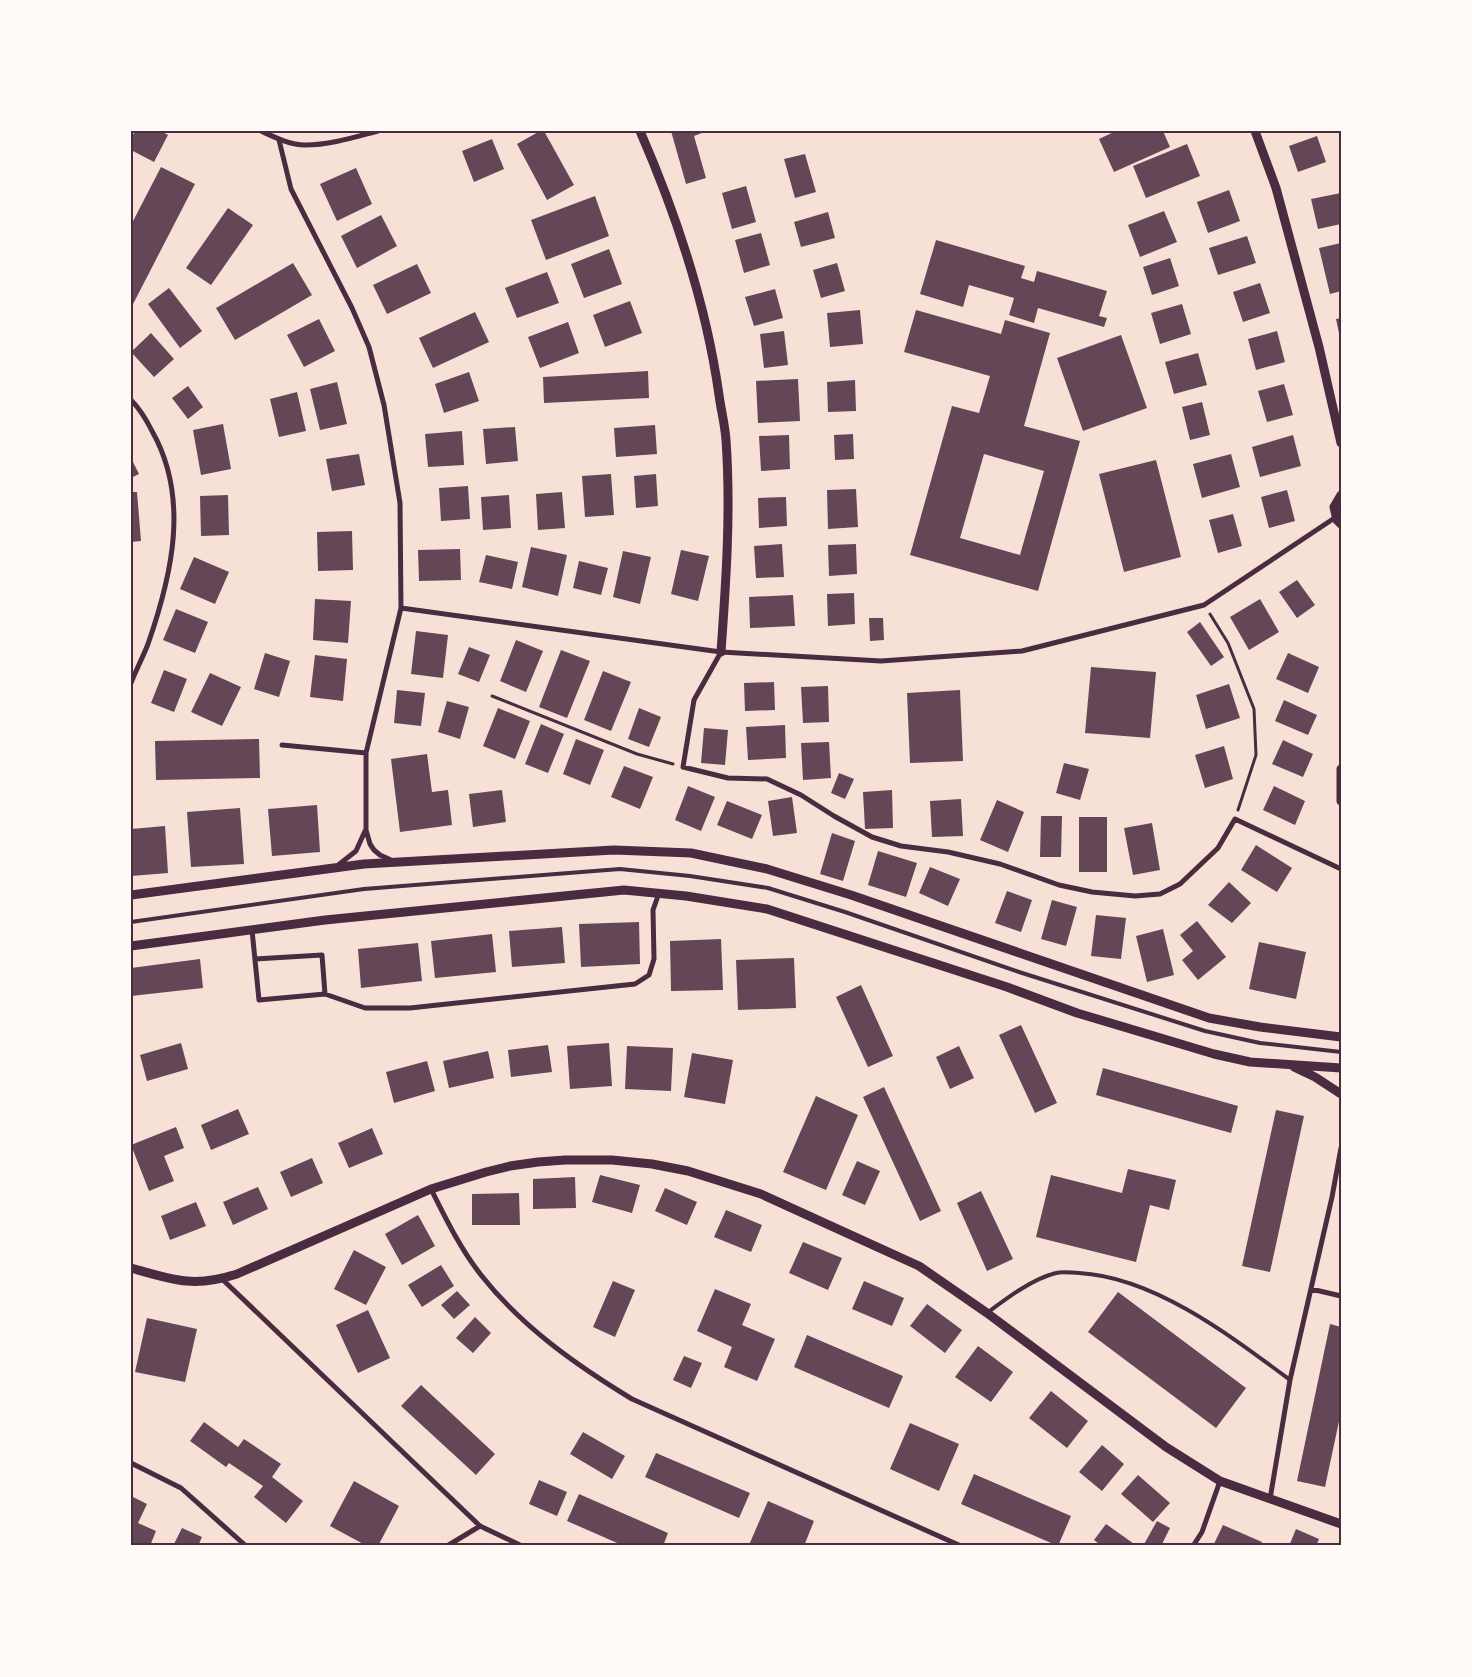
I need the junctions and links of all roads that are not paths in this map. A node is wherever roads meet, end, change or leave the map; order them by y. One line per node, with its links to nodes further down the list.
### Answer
1 (261, 131): 5 (street)
2 (378, 131): 5 (street)
3 (640, 131): 11 (street)
4 (1255, 131): 7 (street)
5 (279, 140): 10 (street)
6 (131, 400): 12 (street)
7 (1341, 443)
8 (1341, 495): 9 (street)
9 (1338, 521): 11 (street)
10 (401, 608): 11 (street); 14 (street)
11 (722, 652): 20 (street)
12 (131, 683)
13 (282, 745): 14 (street)
14 (366, 753): 17 (street)
15 (1341, 770): 16 (street)
16 (1341, 801)
17 (366, 830): 18 (street); 19 (street)
18 (400, 862): 19 (street); 28 (street)
19 (333, 868): 22 (street)
20 (1341, 869)
21 (659, 893): 24 (street); 27 (street); 30 (street)
22 (131, 895)
23 (131, 922): 29 (lane)
24 (252, 930): 25 (street); 26 (street)
25 (131, 946)
26 (255, 959): 27 (street); 27 (street)
27 (325, 994)
28 (1341, 1037)
29 (1341, 1052)
30 (1289, 1065): 31 (street); 32 (street)
31 (1341, 1068)
32 (1341, 1094)
33 (1341, 1148): 37 (street)
34 (431, 1189): 36 (street); 39 (street); 46 (street)
35 (131, 1268): 36 (street)
36 (222, 1279): 45 (street)
37 (1311, 1289): 38 (street); 40 (street)
38 (1341, 1296)
39 (987, 1313): 40 (lane); 42 (street)
40 (1290, 1380): 43 (street)
41 (131, 1463): 47 (street)
42 (1220, 1482): 43 (street); 51 (street)
43 (1270, 1499): 44 (street)
44 (1341, 1524)
45 (480, 1526): 48 (street); 49 (street)
46 (953, 1544): 50 (street)
47 (246, 1546)
48 (448, 1546)
49 (522, 1546)
50 (961, 1546)
51 (1193, 1546)

